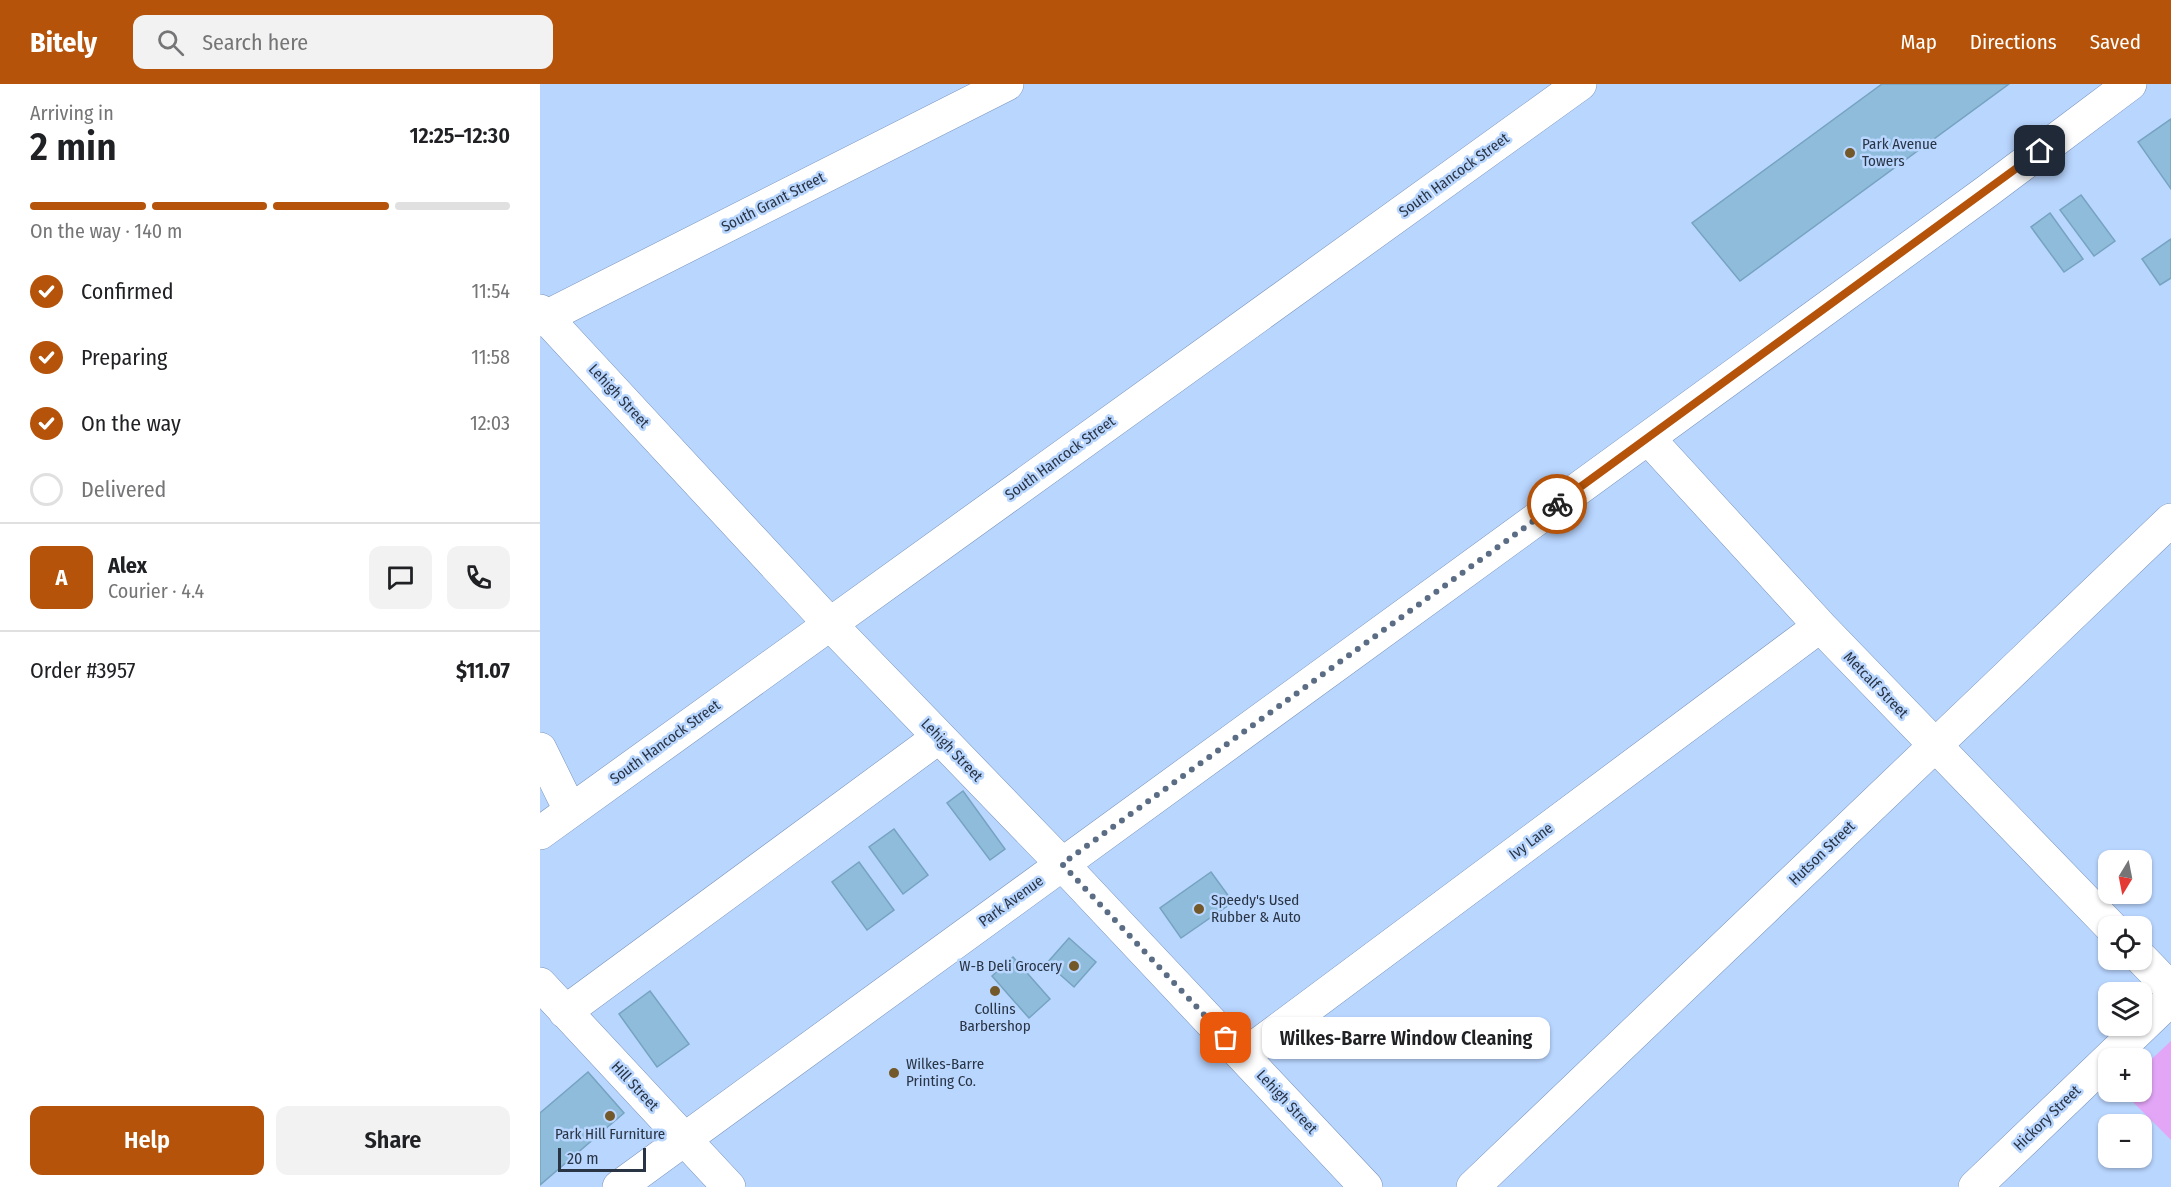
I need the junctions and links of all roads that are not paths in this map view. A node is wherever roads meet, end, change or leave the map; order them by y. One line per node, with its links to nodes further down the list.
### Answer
1 (1007, 84): 4 (street, South Grant Street)
2 (1580, 84): 7 (street, South Hancock Street)
3 (2130, 84): 5 (street, Park Avenue)
4 (542, 316): 7 (street, Lehigh Street)
5 (1648, 438): 8 (street, Metcalf Street); 14 (street, Park Avenue)
6 (2171, 520): 10 (street, Hutson Street)
7 (830, 624): 9 (street, Lehigh Street); 12 (street, South Hancock Street)
8 (1820, 626): 10 (street, Metcalf Street); 21 (street, Ivy Lane)
9 (939, 737): 14 (street, Lehigh Street); 20 (street)
10 (1934, 746): 15 (street, Metcalf Street); 27 (street, Hutson Street)
11 (540, 749): 12 (street)
12 (570, 810): 13 (street, South Hancock Street)
13 (540, 833)
14 (1062, 864): 21 (street, Lehigh Street); 22 (street, Park Avenue)
15 (2100, 916)
16 (2152, 969): 18 (street)
17 (540, 984): 20 (street, Hill Street)
18 (2171, 989)
19 (2171, 999): 23 (street, Hickory Street)
20 (565, 1012): 22 (street, Hill Street)
21 (1243, 1056): 26 (street, Lehigh Street)
22 (684, 1139): 24 (street, Park Avenue); 25 (street, Hill Street)
23 (1987, 1183)
24 (619, 1187)
25 (729, 1187)
26 (1366, 1187)
27 (1473, 1187)

